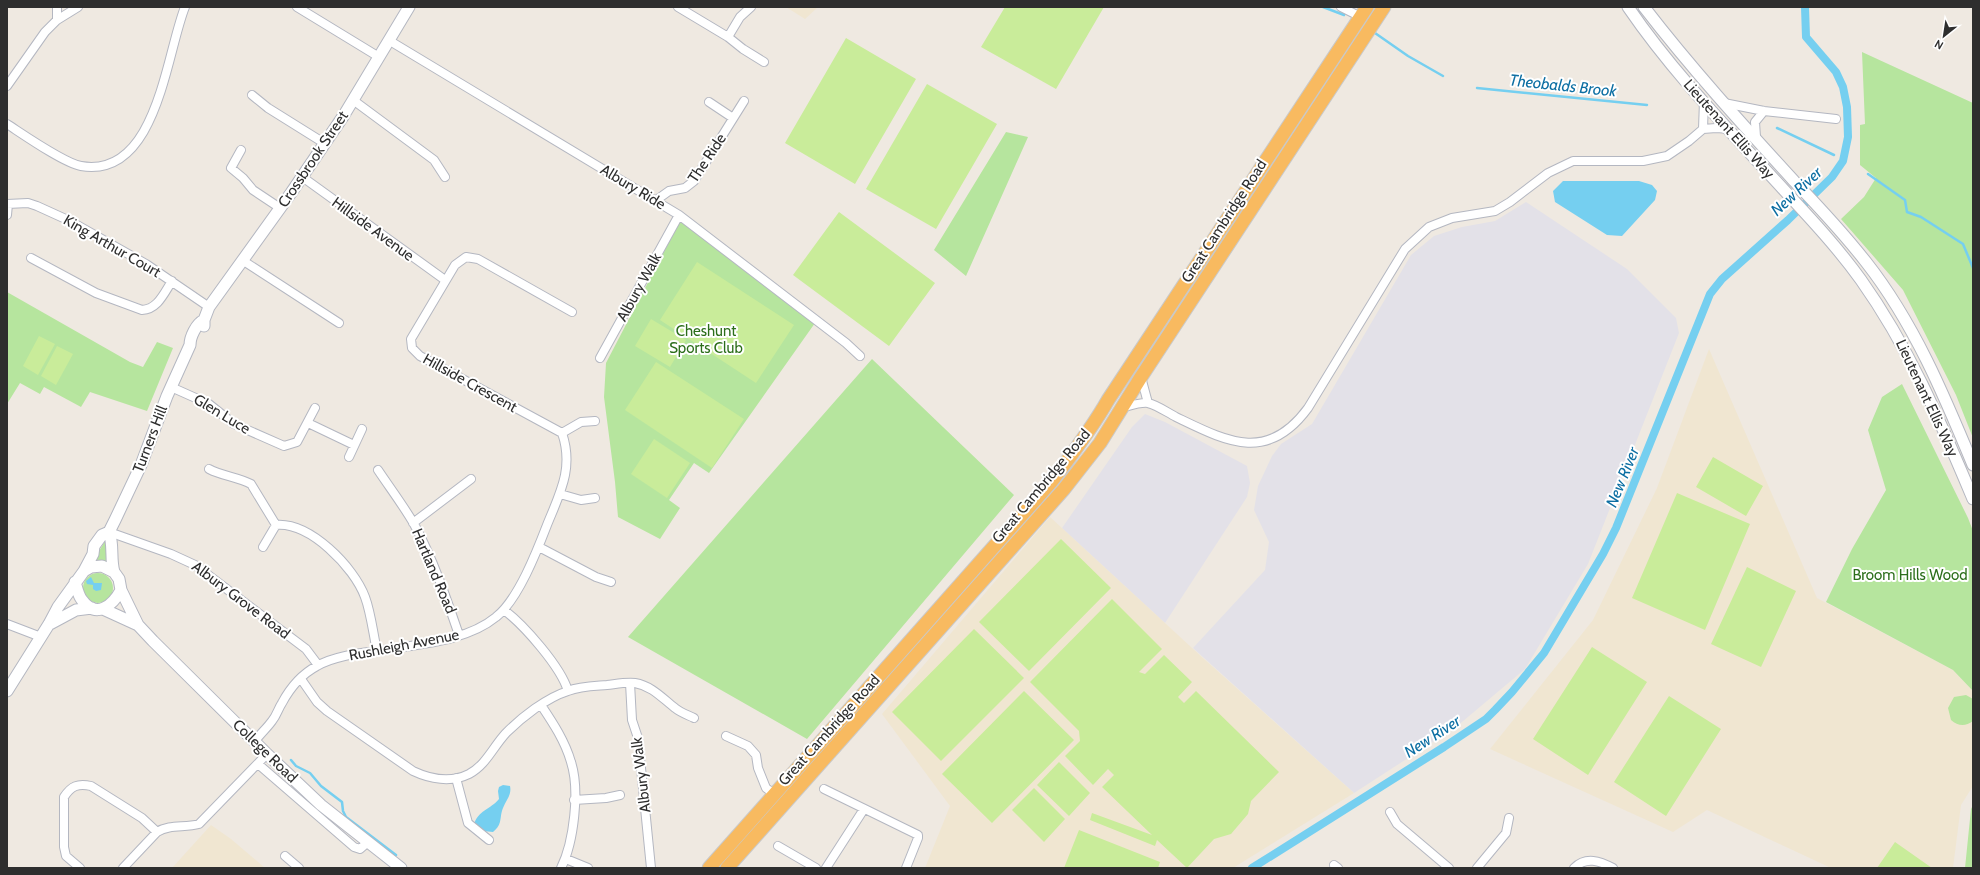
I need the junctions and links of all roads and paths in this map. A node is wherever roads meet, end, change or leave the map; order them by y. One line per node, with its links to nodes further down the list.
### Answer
1 (57, 7): 15 (street)
2 (78, 7): 15 (street)
3 (186, 7): 30 (street)
4 (297, 7): 18 (street)
5 (409, 7): 17 (main road, Crossbrook Street)
6 (678, 7): 14 (street)
7 (696, 7): 14 (street)
8 (751, 7): 16 (street)
9 (1341, 7): 13 (street)
10 (1384, 7): 52 (highway, Great Cambridge Road)
11 (1628, 7): 24 (main road, Lieutenant Ellis Way)
12 (1644, 7): 26 (main road, Lieutenant Ellis Way)
13 (1364, 12): 101 (highway, Great Cambridge Road)
14 (691, 15): 16 (street)
15 (57, 20): 20 (street)
16 (728, 37): 19 (street)
17 (390, 41): 18 (main road, Crossbrook Street); 38 (street, Albury Ride)
18 (379, 57): 22 (main road, Crossbrook Street)
19 (764, 62)
20 (7, 86)
21 (252, 95): 34 (street)
22 (353, 100): 34 (main road, Crossbrook Street); 37 (street)
23 (744, 101): 28 (street, The Ride)
24 (1704, 101): 31 (street); 32 (main road, Lieutenant Ellis Way)
25 (709, 102): 28 (street, The Ride)
26 (1724, 103): 27 (street); 33 (main road, Lieutenant Ellis Way)
27 (1764, 112): 29 (street); 33 (street)
28 (733, 118): 38 (street, The Ride)
29 (1836, 119)
30 (7, 124)
31 (1702, 129): 32 (street); 54 (street)
32 (1730, 129): 69 (main road, Lieutenant Ellis Way)
33 (1756, 137): 63 (main road, Lieutenant Ellis Way)
34 (324, 143): 36 (main road, Crossbrook Street)
35 (241, 150): 40 (street)
36 (302, 176): 40 (main road, Crossbrook Street); 45 (street, Hillside Avenue)
37 (445, 177)
38 (655, 201): 42 (street, Albury Ride)
39 (8, 204): 41 (street); 46 (street, King Arthur Court)
40 (280, 208): 44 (main road, Crossbrook Street)
41 (7, 215)
42 (679, 215): 50 (street, Albury Ride); 51 (street, Albury Walk)
43 (31, 258): 46 (street)
44 (242, 260): 47 (main road, Crossbrook Street); 49 (street)
45 (445, 280): 48 (street, Hillside Crescent); 60 (street, Hillside Crescent)
46 (172, 281): 47 (street, King Arthur Court)
47 (209, 307): 53 (main road, Turners Hill)
48 (572, 312)
49 (339, 323)
50 (860, 356)
51 (600, 358)
52 (1141, 377): 54 (street); 56 (highway, Great Cambridge Road)
53 (171, 387): 58 (street, Glen Luce); 72 (main road, Turners Hill)
54 (1148, 403): 56 (street)
55 (315, 408): 58 (street, Glen Luce)
56 (1120, 408): 121 (highway, Great Cambridge Road)
57 (595, 421): 60 (street)
58 (308, 423): 61 (street)
59 (362, 429): 61 (street)
60 (562, 433): 67 (street, Rushleigh Avenue)
61 (354, 445): 62 (street)
62 (348, 457)
63 (1973, 465)
64 (209, 468): 71 (street)
65 (378, 470): 70 (street, Hartland Road)
66 (471, 479): 70 (street)
67 (560, 494): 68 (street); 74 (street, Rushleigh Avenue)
68 (595, 498)
69 (1973, 499)
70 (413, 523): 85 (street, Hartland Road)
71 (276, 526): 73 (street); 87 (street)
72 (109, 532): 75 (main road, Turners Hill); 76 (main road); 88 (street, Albury Grove Road)
73 (263, 547)
74 (539, 547): 78 (street); 81 (street, Rushleigh Avenue)
75 (84, 570): 76 (main road); 77 (main road)
76 (114, 572): 79 (main road)
77 (75, 582): 80 (main road); 83 (main road)
78 (611, 582)
79 (121, 590): 80 (main road); 84 (main road, College Road)
80 (98, 608): 83 (main road); 84 (main road, College Road)
81 (504, 610): 85 (street, Rushleigh Avenue); 92 (street)
82 (7, 624): 86 (street)
83 (49, 624): 86 (main road)
84 (138, 625): 96 (main road, College Road)
85 (459, 635): 87 (street, Rushleigh Avenue)
86 (41, 637): 91 (main road)
87 (377, 651): 88 (street, Rushleigh Avenue)
88 (318, 665): 89 (street, Rushleigh Avenue)
89 (300, 679): 96 (street, Rushleigh Avenue); 99 (street)
90 (630, 683): 92 (street); 94 (street); 119 (street, Albury Walk)
91 (7, 691)
92 (568, 691): 93 (street)
93 (541, 705): 99 (street); 103 (street)
94 (694, 718)
95 (726, 736): 101 (street)
96 (255, 742): 97 (main road, College Road)
97 (267, 754): 98 (street); 109 (main road, College Road)
98 (258, 764): 107 (street); 109 (street)
99 (456, 778): 108 (street)
100 (824, 789): 104 (street)
101 (774, 794): 120 (highway, Great Cambridge Road)
102 (620, 795): 103 (street)
103 (574, 800): 112 (street)
104 (864, 809): 123 (street); 124 (street)
105 (1390, 812): 125 (street)
106 (1509, 818): 126 (street)
107 (157, 832): 113 (street); 114 (street)
108 (490, 840)
109 (368, 842): 116 (main road, College Road)
110 (778, 846): 122 (street)
111 (284, 856): 115 (street)
112 (566, 859): 117 (street); 118 (street)
113 (80, 868)
114 (123, 868)
115 (299, 868)
116 (401, 868)
117 (561, 868)
118 (588, 868)
119 (651, 868)
120 (710, 868)
121 (727, 868)
122 (816, 868)
123 (826, 868)
124 (906, 868)
125 (1449, 868)
126 (1477, 868)
127 (1574, 868): 128 (street)
128 (1613, 868)

